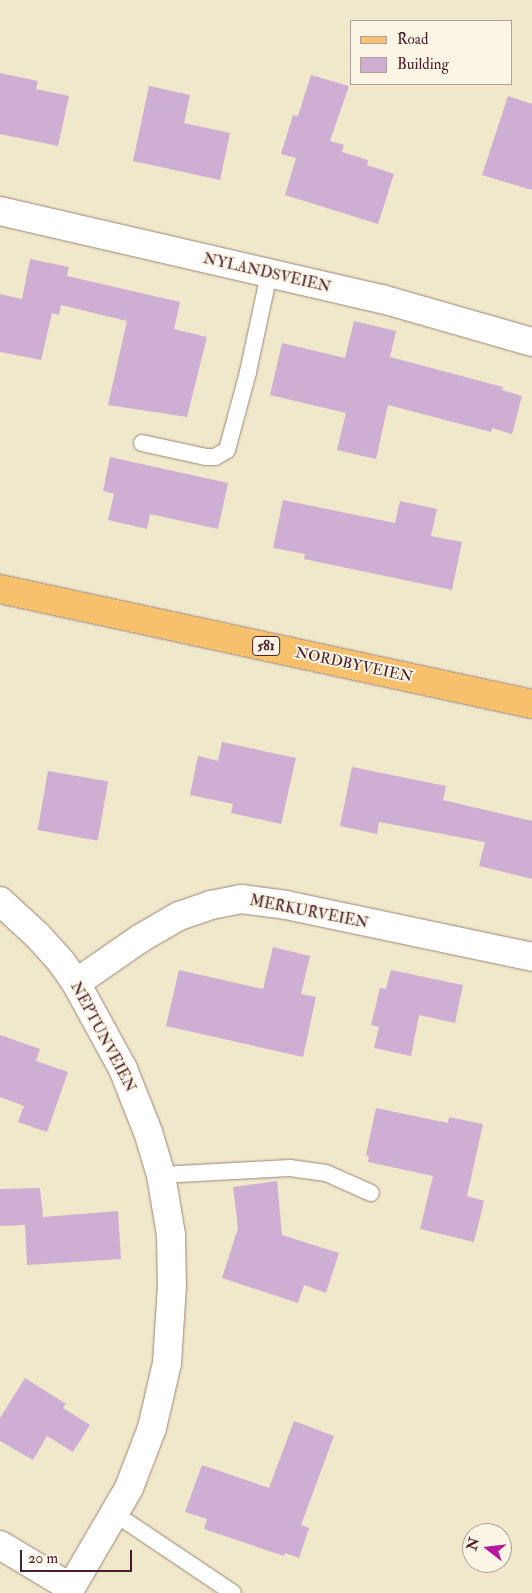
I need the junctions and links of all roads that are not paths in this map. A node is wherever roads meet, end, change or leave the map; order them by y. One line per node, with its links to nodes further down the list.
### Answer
1 (0, 211): 2 (street, NYLANDSVEIEN)
2 (269, 274): 3 (street, NYLANDSVEIEN); 4 (lane)
3 (532, 342)
4 (142, 443)
5 (0, 590): 6 (main road, NORDBYVEIEN / 581)
6 (532, 704)
7 (0, 901): 9 (street, NEPTUNVEIEN)
8 (532, 958): 9 (street, MERKURVEIEN)
9 (76, 983): 10 (street, NEPTUNVEIEN)
10 (161, 1175): 11 (lane); 12 (street, NEPTUNVEIEN)
11 (371, 1193)
12 (114, 1513): 14 (street, NEPTUNVEIEN); 15 (lane)
13 (0, 1546): 14 (street)
14 (69, 1590)
15 (233, 1593)

